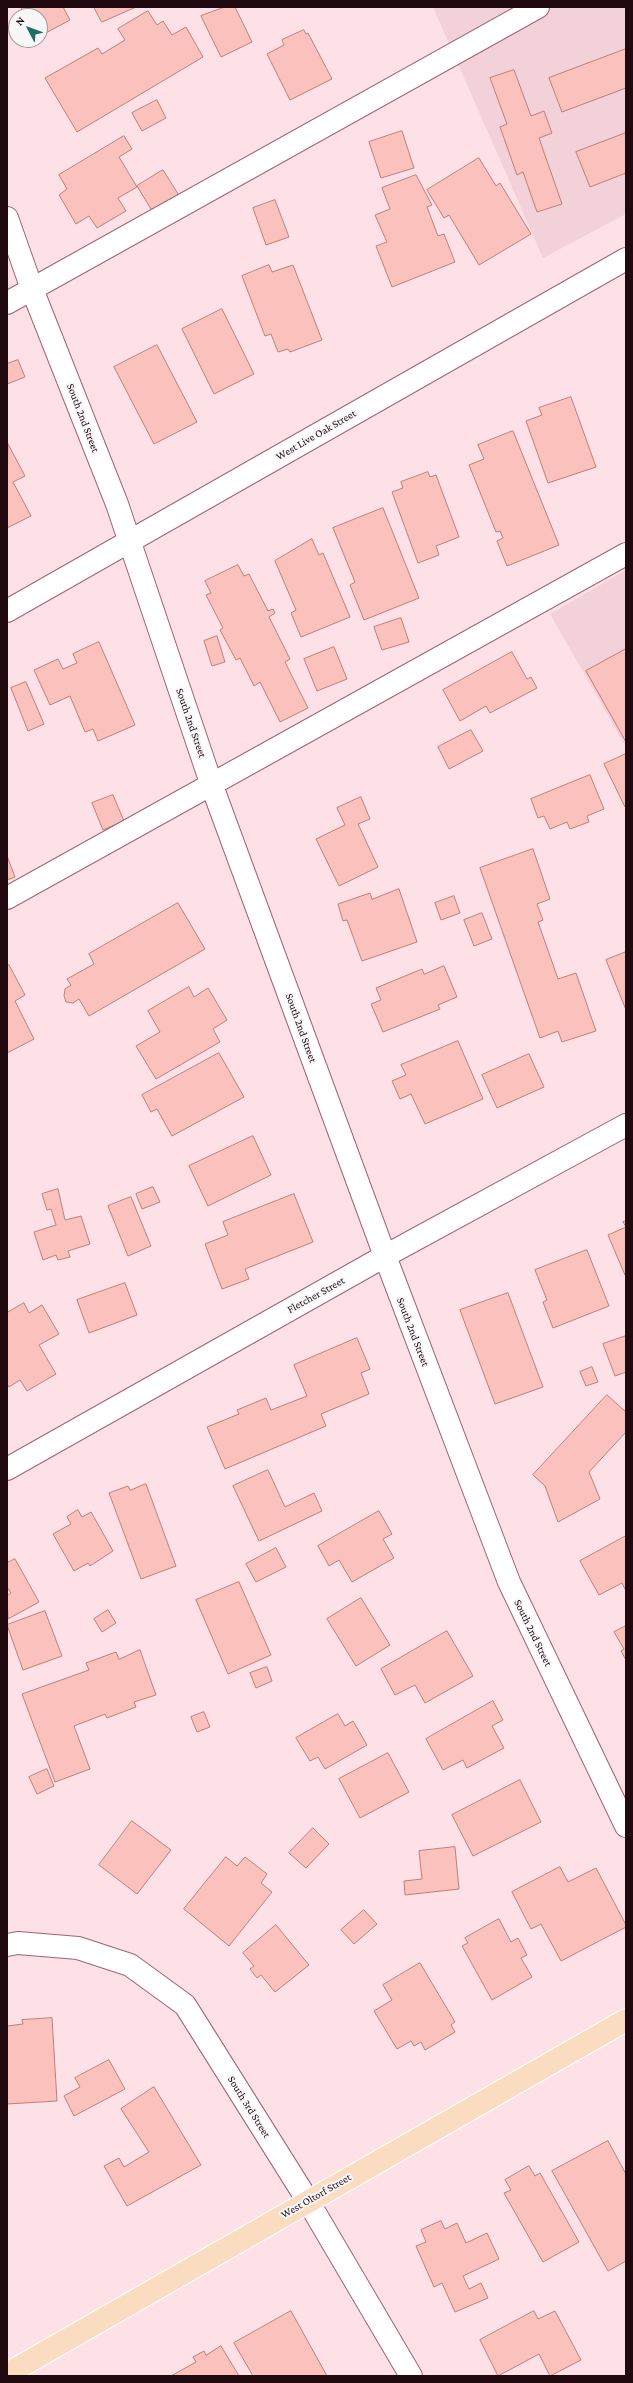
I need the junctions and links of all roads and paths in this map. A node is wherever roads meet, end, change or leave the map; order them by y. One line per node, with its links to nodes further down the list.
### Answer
1 (538, 7): 4 (street)
2 (7, 218): 4 (street, South 2nd Street)
3 (626, 259): 6 (street, West Live Oak Street)
4 (32, 289): 5 (street); 6 (street, South 2nd Street)
5 (7, 303)
6 (129, 541): 8 (street, West Live Oak Street); 9 (street, South 2nd Street)
7 (626, 554): 9 (street)
8 (7, 611)
9 (212, 786): 10 (street); 12 (street, South 2nd Street)
10 (7, 898)
11 (626, 1125): 12 (street, Fletcher Street)
12 (384, 1256): 13 (street, Fletcher Street); 14 (street, South 2nd Street)
13 (7, 1469)
14 (626, 1826)
15 (7, 1945): 17 (street, South 3rd Street)
16 (626, 2020): 17 (main road, West Oltorf Street)
17 (308, 2201): 18 (main road, West Oltorf Street); 19 (street, South 3rd Street)
18 (7, 2374)
19 (411, 2376)

